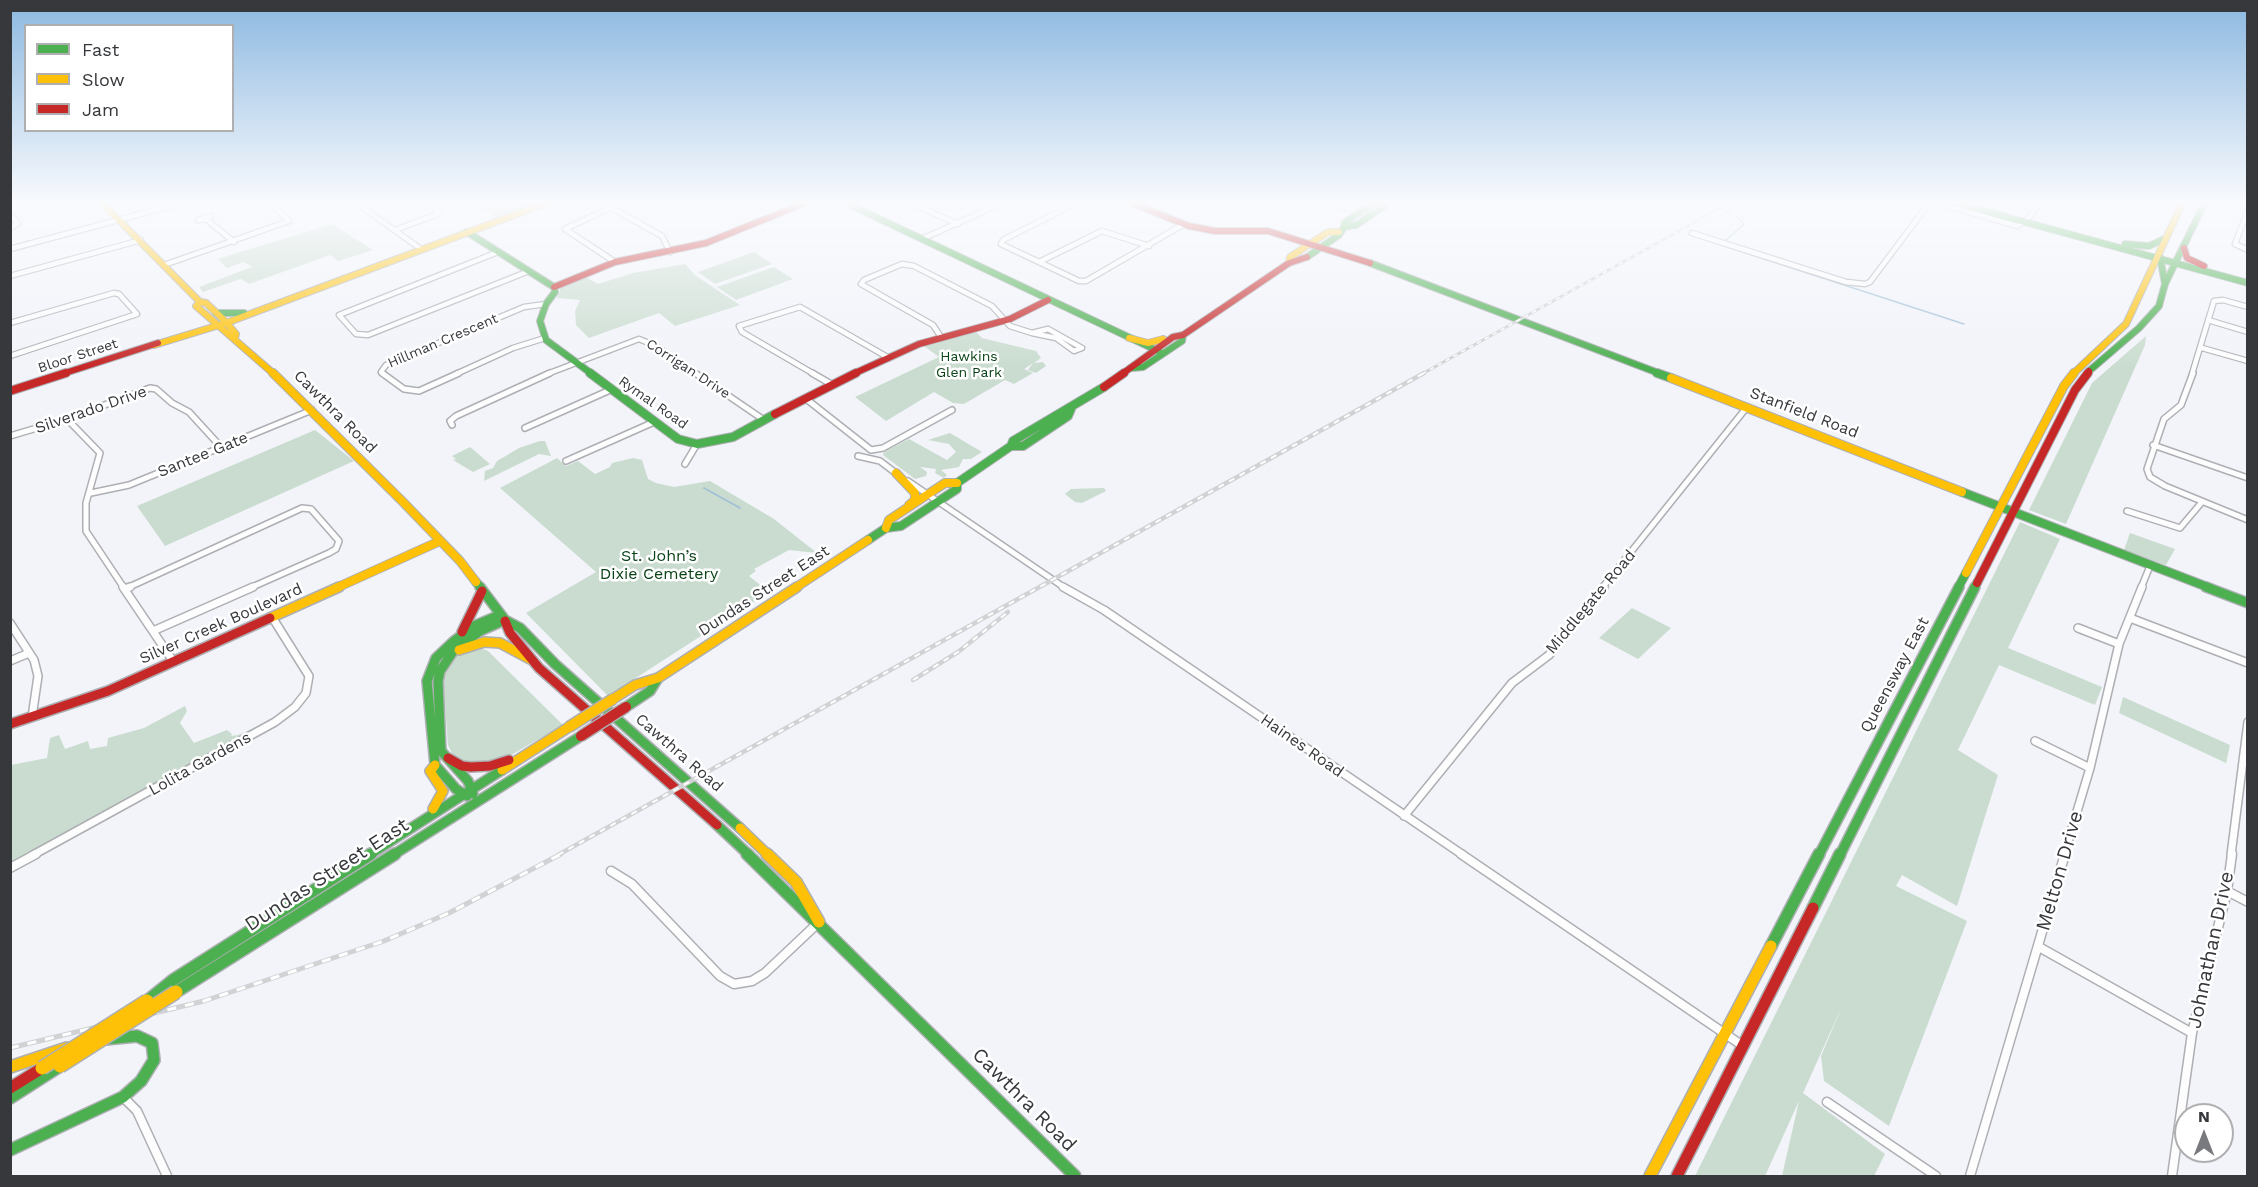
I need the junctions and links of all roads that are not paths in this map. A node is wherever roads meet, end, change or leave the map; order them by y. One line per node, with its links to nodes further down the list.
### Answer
1 (78, 257): 27 (street)
2 (157, 257): 24 (main road, Cawthra Road)
3 (187, 257): 24 (street)
4 (398, 257): 36 (main road)
5 (484, 257): 25 (street)
6 (507, 257): 25 (main road)
7 (608, 257): 22 (street)
8 (640, 257): 22 (main road)
9 (960, 257): 31 (main road)
10 (1031, 257): 23 (street)
11 (1049, 257): 23 (street)
12 (1129, 257): 23 (street)
13 (1304, 257): 47 (main road, Dundas Street East)
14 (1352, 257): 61 (main road, Stanfield Road)
15 (1769, 257): 16 (street)
16 (1888, 257)
17 (2147, 257): 21 (main road)
18 (2160, 257): 21 (main road)
19 (2168, 257): 21 (main road, Queensway East)
20 (2187, 257): 26 (main road)
21 (2165, 259): 26 (main road); 28 (main road); 35 (main road, Queensway East)
22 (615, 262): 30 (main road)
23 (1040, 262)
24 (164, 265): 32 (main road, Cawthra Road)
25 (529, 271): 30 (main road)
26 (2212, 271): 28 (main road); 29 (main road)
27 (10, 276)
28 (2166, 281): 38 (main road, Queensway East)
29 (2247, 281)
30 (554, 286): 33 (main road)
31 (1047, 299): 40 (main road, Rymal Road); 49 (main road)
32 (200, 302): 37 (main road, Cawthra Road); 39 (main road, Cawthra Road)
33 (546, 304): 50 (main road); 50 (street, Hillman Crescent)
34 (2247, 307): 41 (street)
35 (2134, 308): 38 (main road); 83 (main road, Queensway East)
36 (251, 312): 37 (main road); 43 (main road)
37 (216, 313): 43 (main road, Cawthra Road)
38 (2153, 314): 86 (main road, Queensway East)
39 (206, 316): 43 (main road, Cawthra Road); 45 (main road)
40 (1005, 320): 46 (street); 48 (main road, Rymal Road); 48 (street)
41 (2208, 320): 44 (street); 51 (street)
42 (10, 323): 53 (street)
43 (221, 325): 45 (main road, Bloor Street); 62 (main road, Cawthra Road)
44 (2247, 332)
45 (191, 333): 59 (main road, Bloor Street)
46 (1032, 333): 46 (street)
47 (1178, 336): 49 (main road); 52 (main road, Dundas Street East)
48 (941, 337): 54 (main road, Rymal Road)
49 (1125, 337): 52 (main road)
50 (545, 338): 55 (main road, Rymal Road)
51 (2202, 348): 56 (street); 71 (street)
52 (1157, 353): 78 (main road, Dundas Street East)
53 (10, 356)
54 (889, 358): 57 (main road, Rymal Road); 57 (street)
55 (573, 362): 58 (main road, Rymal Road); 65 (street, Corrigan Drive); 67 (street)
56 (2247, 362)
57 (831, 384): 60 (main road, Rymal Road)
58 (610, 390): 66 (main road, Rymal Road); 68 (street)
59 (10, 391)
60 (805, 398): 63 (street); 65 (main road, Rymal Road)
61 (1747, 407): 83 (main road, Stanfield Road); 119 (street, Middlegate Road)
62 (312, 410): 72 (street, Santee Gate); 89 (main road, Cawthra Road)
63 (952, 410)
64 (67, 419): 69 (street, Silverado Drive); 72 (street, Silverado Drive); 79 (street)
65 (764, 420): 70 (main road, Rymal Road)
66 (654, 422): 70 (main road, Rymal Road); 74 (street)
67 (452, 425)
68 (525, 428)
69 (10, 436)
70 (697, 444): 75 (street)
71 (2153, 445): 77 (street); 81 (street)
72 (221, 447): 79 (street, Santee Gate)
73 (858, 456): 76 (street, Haines Road)
74 (566, 461)
75 (685, 464)
76 (896, 473): 80 (street, Haines Road); 84 (main road)
77 (2247, 478)
78 (957, 483): 80 (main road, Dundas Street East); 82 (main road, Dundas Street East)
79 (91, 493): 91 (street)
80 (928, 495): 82 (street, Haines Road); 84 (main road, Dundas Street East)
81 (2202, 501): 85 (street); 87 (street)
82 (938, 502): 88 (main road, Dundas Street East); 119 (street, Haines Road)
83 (2001, 507): 86 (main road, Stanfield Road); 127 (main road, Queensway East)
84 (903, 511): 88 (main road, Dundas Street East)
85 (2127, 511)
86 (2013, 512): 90 (main road, Stanfield Road); 129 (main road, Queensway East)
87 (2247, 520)
88 (886, 528): 108 (main road, Dundas Street East)
89 (440, 541): 92 (main road, Cawthra Road); 94 (main road, Silver Creek Boulevard)
90 (2150, 566): 93 (main road, Stanfield Road); 96 (street, Melton Drive)
91 (125, 589): 99 (street); 99 (street)
92 (482, 591): 95 (main road, Cawthra Road); 100 (main road)
93 (2247, 603)
94 (272, 617): 106 (main road, Silver Creek Boulevard); 121 (street, Lolita Gardens)
95 (502, 618): 100 (main road); 103 (main road); 104 (main road, Cawthra Road); 125 (main road, Cawthra Road)
96 (2130, 618): 101 (street, Melton Drive); 107 (street)
97 (10, 622): 102 (street)
98 (2078, 628): 101 (street)
99 (153, 631): 106 (street)
100 (454, 641): 115 (main road)
101 (2119, 644): 116 (street, Melton Drive)
102 (29, 653): 105 (street); 109 (street)
103 (449, 655): 104 (main road); 114 (main road)
104 (530, 659): 125 (main road, Cawthra Road)
105 (10, 661)
106 (173, 662): 109 (main road, Silver Creek Boulevard)
107 (2247, 663)
108 (658, 678): 112 (main road, Dundas Street East, bridge); 118 (main road, Dundas Street East, bridge)
109 (32, 717): 111 (main road, Silver Creek Boulevard)
110 (2247, 722): 123 (street, Johnathan Drive)
111 (10, 724)
112 (551, 738): 114 (main road); 117 (main road, Dundas Street East)
113 (2035, 741): 116 (street)
114 (446, 756): 117 (main road)
115 (435, 765): 117 (main road); 120 (main road)
116 (2090, 768): 126 (street, Melton Drive)
117 (467, 791): 118 (main road); 120 (main road, Dundas Street East)
118 (475, 802): 133 (main road, Dundas Street East, bridge)
119 (1404, 816): 127 (street, Haines Road)
120 (395, 837): 131 (main road, Dundas Street East, bridge)
121 (10, 868)
122 (611, 871): 125 (street)
123 (2227, 891): 124 (street); 128 (street, Johnathan Drive)
124 (2247, 902)
125 (819, 922): 137 (main road, Cawthra Road)
126 (2039, 947): 128 (street); 141 (street, Melton Drive)
127 (1724, 1033): 129 (street, Haines Road); 138 (main road, Queensway East)
128 (2192, 1033): 142 (street, Johnathan Drive)
129 (1743, 1046): 139 (main road, Queensway East)
130 (10, 1067): 132 (main road)
131 (10, 1088)
132 (123, 1097): 135 (main road); 136 (street)
133 (10, 1098)
134 (1827, 1102): 140 (street)
135 (10, 1150)
136 (167, 1176)
137 (1075, 1176)
138 (1650, 1176)
139 (1677, 1176)
140 (1936, 1176)
141 (1970, 1176)
142 (2172, 1176)

